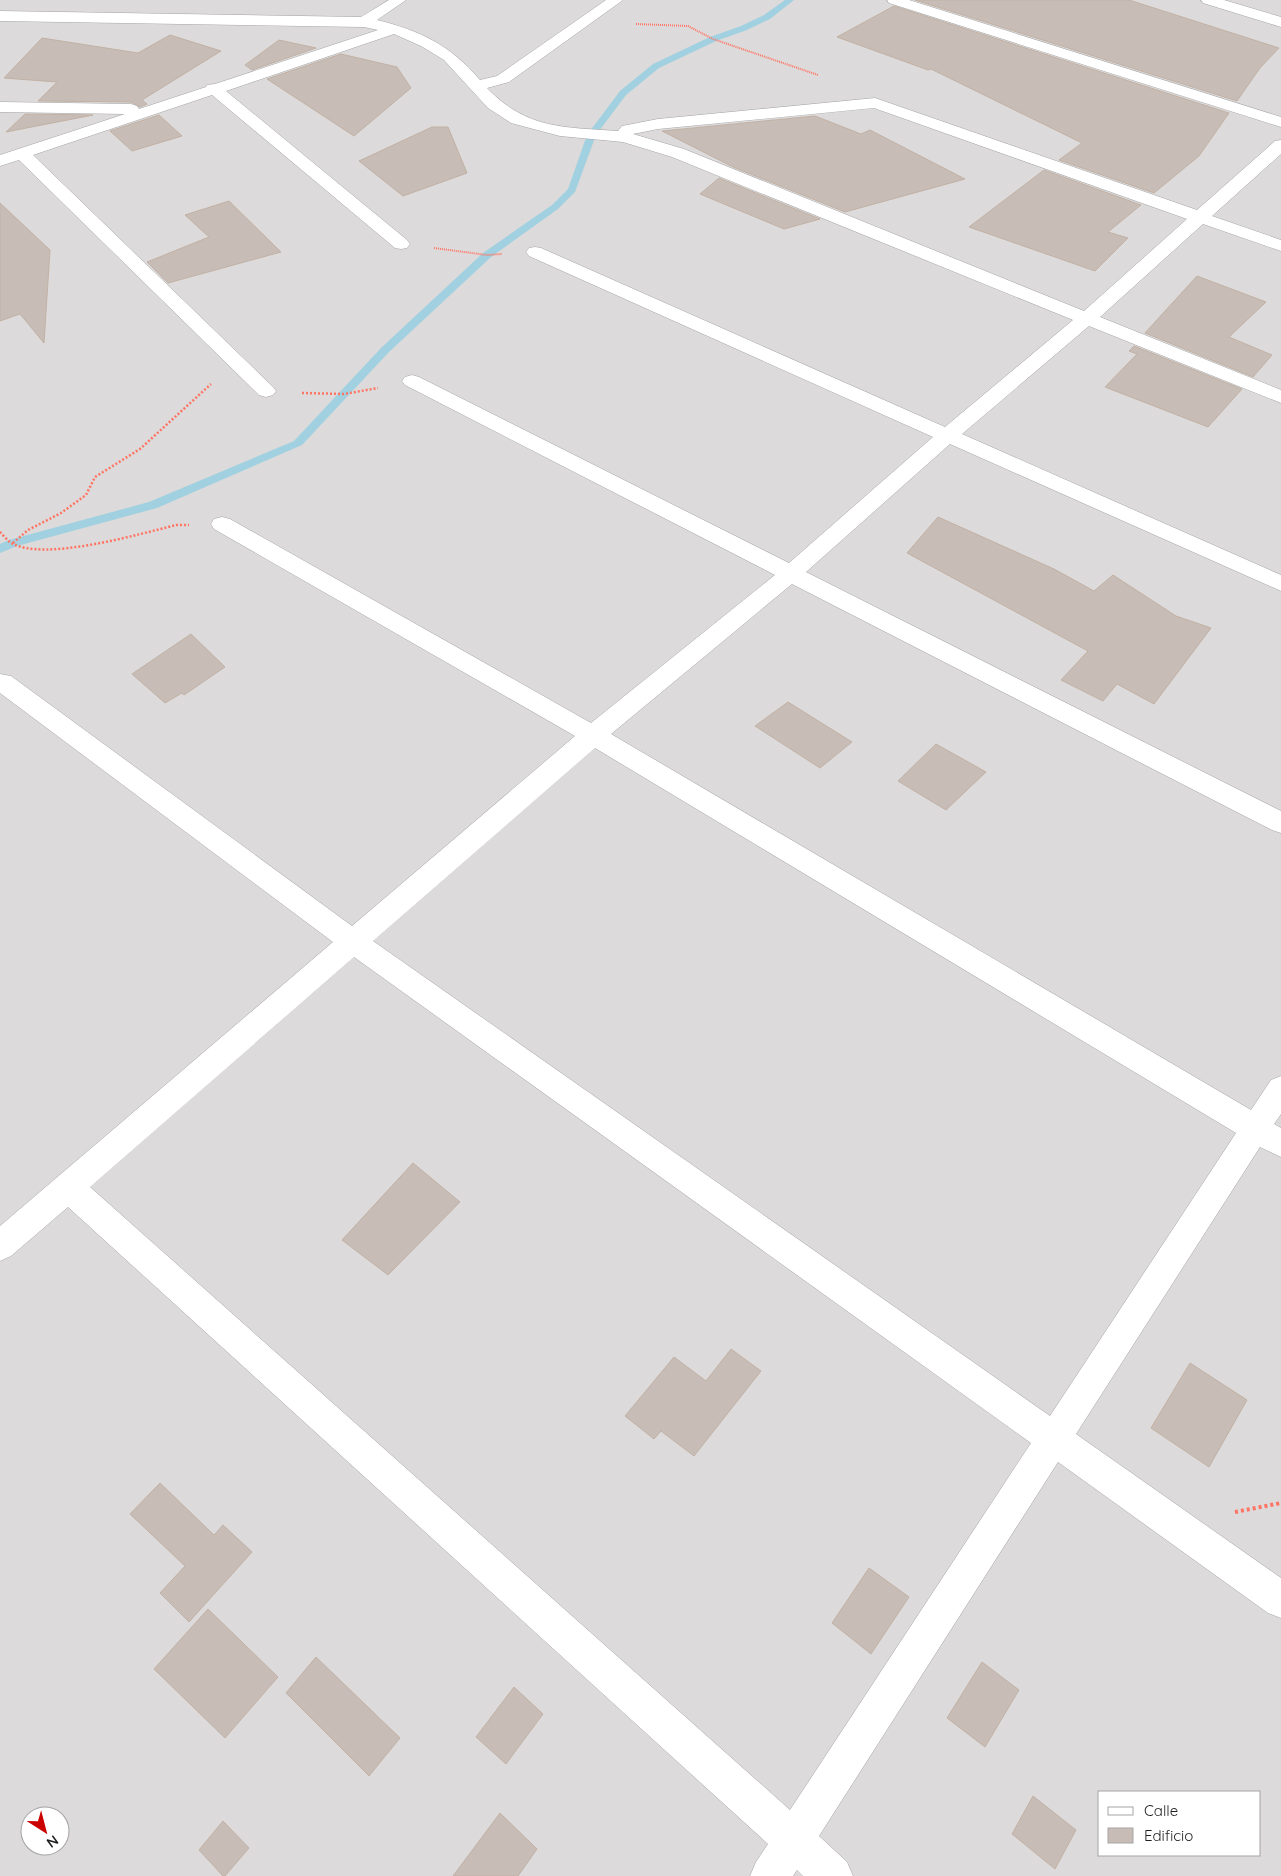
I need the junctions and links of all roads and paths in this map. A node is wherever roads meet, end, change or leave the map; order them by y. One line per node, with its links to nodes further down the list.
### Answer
1 (29, 0): 6 (street)
2 (399, 0): 7 (street)
3 (616, 0): 9 (street)
4 (894, 0): 16 (street)
5 (1208, 0): 8 (street)
6 (8, 16): 7 (street)
7 (364, 22): 10 (street)
8 (1281, 22)
9 (582, 23): 11 (street); 13 (path)
10 (395, 29): 11 (street); 12 (street)
11 (475, 86): 17 (street)
12 (213, 88): 15 (street); 22 (street)
13 (875, 103): 17 (street); 21 (street)
14 (0, 107): 15 (street)
15 (152, 109): 19 (street)
16 (1281, 122)
17 (622, 137): 25 (street)
18 (1281, 145): 21 (street)
19 (21, 153): 20 (street); 26 (street)
20 (0, 161)
21 (1199, 217): 23 (street); 25 (street)
22 (401, 244): 24 (path)
23 (1281, 246)
24 (535, 252): 30 (street)
25 (1087, 318): 29 (street); 30 (street)
26 (236, 362): 28 (street); 33 (path)
27 (412, 381): 28 (path); 34 (street)
28 (266, 392)
29 (1281, 397)
30 (948, 435): 34 (street); 35 (street)
31 (222, 524): 33 (path); 37 (street)
32 (0, 532): 33 (path)
33 (13, 543)
34 (790, 574): 37 (street); 38 (street)
35 (1281, 584)
36 (2, 682): 39 (street)
37 (593, 735): 39 (street); 41 (street)
38 (1281, 823)
39 (353, 942): 42 (street); 44 (street)
40 (1281, 1089): 41 (street)
41 (1268, 1136): 44 (street)
42 (68, 1187): 43 (street); 46 (street)
43 (0, 1246)
44 (1054, 1438): 45 (street); 46 (street)
45 (1281, 1600)
46 (792, 1841): 47 (street); 48 (street)
47 (770, 1876)
48 (833, 1876)

